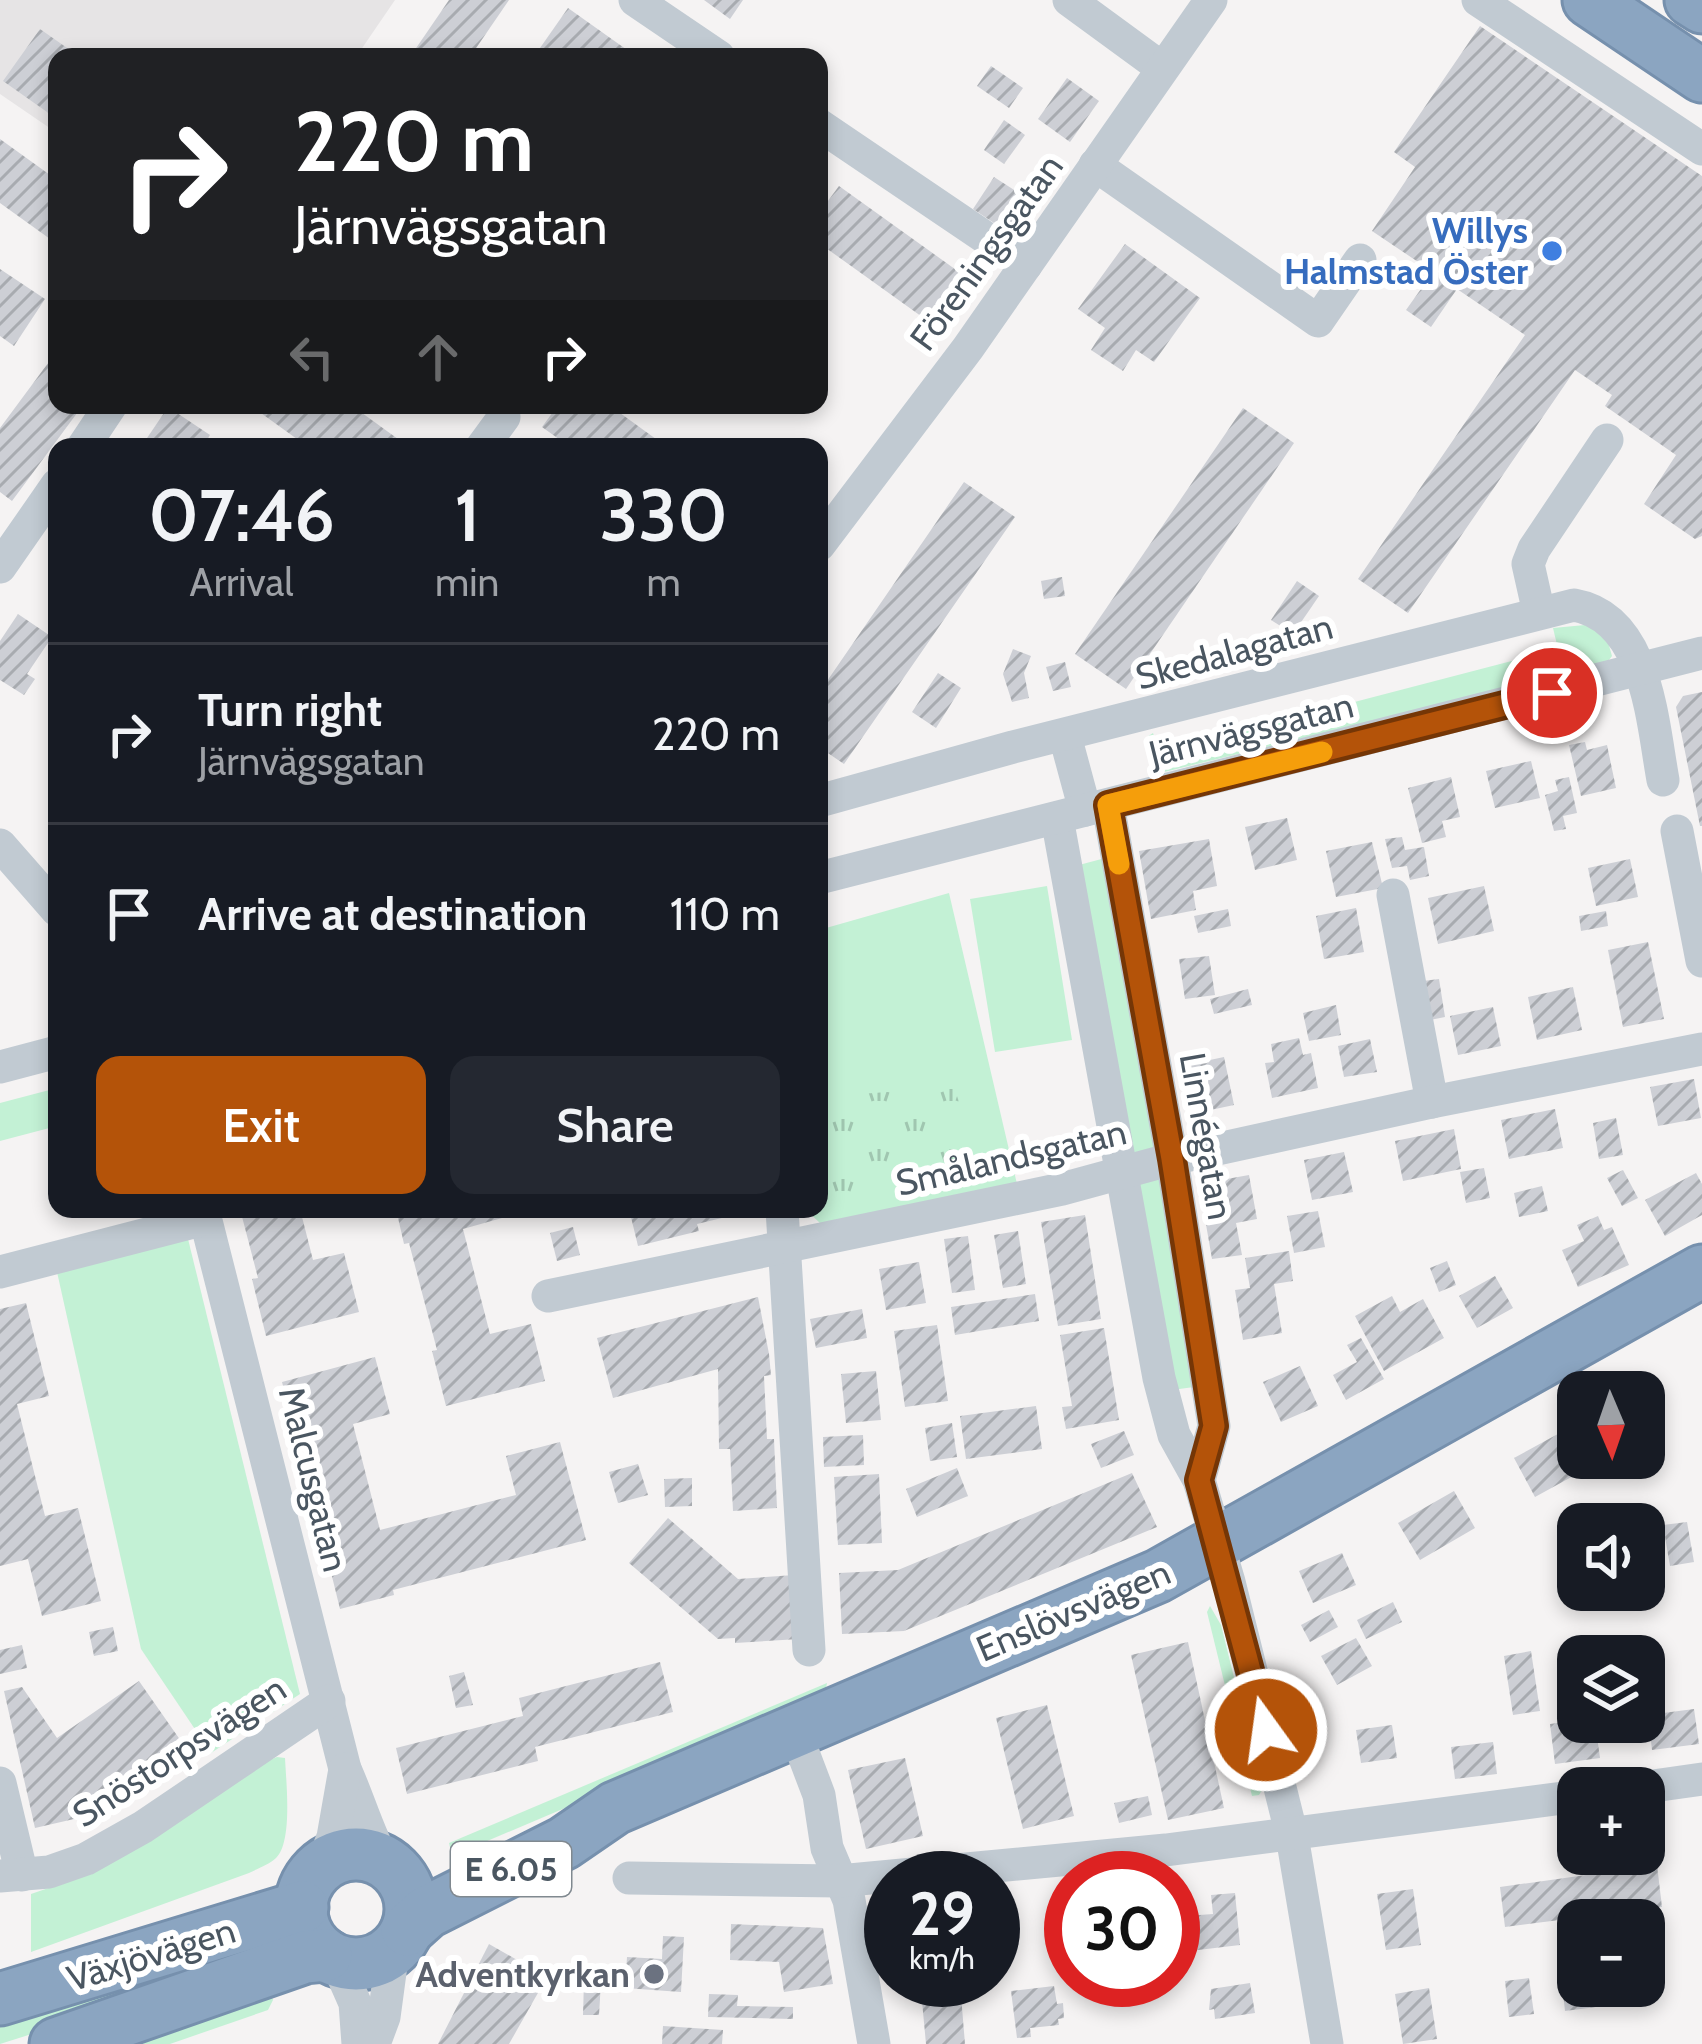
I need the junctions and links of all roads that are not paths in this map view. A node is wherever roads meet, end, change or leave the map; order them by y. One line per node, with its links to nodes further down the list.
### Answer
1 (635, 0): 8 (street)
2 (1069, 0): 9 (street)
3 (1211, 0): 9 (street, Föreningsgatan)
4 (1478, 0): 12 (street)
5 (1589, 0): 10 (highway)
6 (1691, 0): 7 (highway)
7 (1702, 7)
8 (706, 48)
9 (1162, 68): 13 (street, Föreningsgatan)
10 (1702, 76)
11 (828, 131): 15 (street)
12 (1702, 149)
13 (1095, 165): 14 (street); 15 (street, Föreningsgatan)
14 (1360, 260)
15 (1026, 265): 20 (street, Föreningsgatan)
16 (504, 416): 17 (street)
17 (488, 438)
18 (1607, 440): 22 (street)
19 (48, 498): 21 (street)
20 (828, 533)
21 (0, 567)
22 (1539, 613): 24 (street, Skedalagatan); 25 (street, Skedalagatan)
23 (1702, 652): 24 (street, Järnvägsgatan)
24 (1641, 670): 26 (street); 28 (street, Järnvägsgatan)
25 (1065, 736): 27 (street, Skedalagatan); 28 (street)
26 (1663, 780)
27 (828, 799)
28 (1083, 811): 31 (street, Järnvägsgatan); 40 (street, Linnégatan); 41 (street)
29 (1677, 832): 33 (street)
30 (0, 844): 34 (street)
31 (828, 876)
32 (1393, 895): 39 (street)
33 (1695, 897): 35 (street)
34 (48, 900)
35 (1702, 961)
36 (1702, 1049): 39 (street, Smålandsgatan)
37 (48, 1054): 38 (street)
38 (0, 1067)
39 (1432, 1102): 40 (street, Smålandsgatan)
40 (1172, 1159): 41 (street, Smålandsgatan); 49 (street, Linnégatan)
41 (1120, 1172): 45 (street, Smålandsgatan); 49 (street)
42 (190, 1218): 46 (street)
43 (205, 1218): 52 (street, Malcusgatan)
44 (782, 1218): 45 (street)
45 (784, 1247): 48 (street, Smålandsgatan); 51 (street)
46 (0, 1271)
47 (1702, 1271): 50 (highway, Enslövsvägen / E 6.05)
48 (548, 1296)
49 (1199, 1480): 50 (street)
50 (1218, 1545): 53 (highway, Enslövsvägen / E 6.05); 60 (street)
51 (809, 1650)
52 (329, 1702): 54 (street, Malcusgatan); 62 (street, Snöstorpsvägen)
53 (794, 1730): 59 (highway, Enslövsvägen / E 6.05); 64 (street)
54 (345, 1769): 61 (street, Malcusgatan); 65 (street, Malcusgatan)
55 (1702, 1779): 57 (street)
56 (0, 1783): 62 (street)
57 (1665, 1784)
58 (1557, 1799): 60 (street)
59 (615, 1808): 61 (highway, Enslövsvägen / E 6.05); 66 (highway, Enslövsvägen / E 6.05)
60 (1292, 1836): 64 (street); 73 (street)
61 (388, 1865): 65 (highway, Växjövägen / E 6.05); 66 (highway, E 6.05)
62 (11, 1875)
63 (629, 1878): 64 (street)
64 (839, 1881): 72 (street)
65 (312, 1887): 67 (highway); 68 (highway, Växjövägen / E 6.05)
66 (400, 1940): 67 (highway, Växjövägen / E 6.05); 71 (street)
67 (331, 1958): 69 (highway, Växjövägen / E 6.05); 70 (street)
68 (0, 1999)
69 (56, 2044)
70 (358, 2044)
71 (374, 2044)
72 (874, 2044)
73 (1327, 2044)

